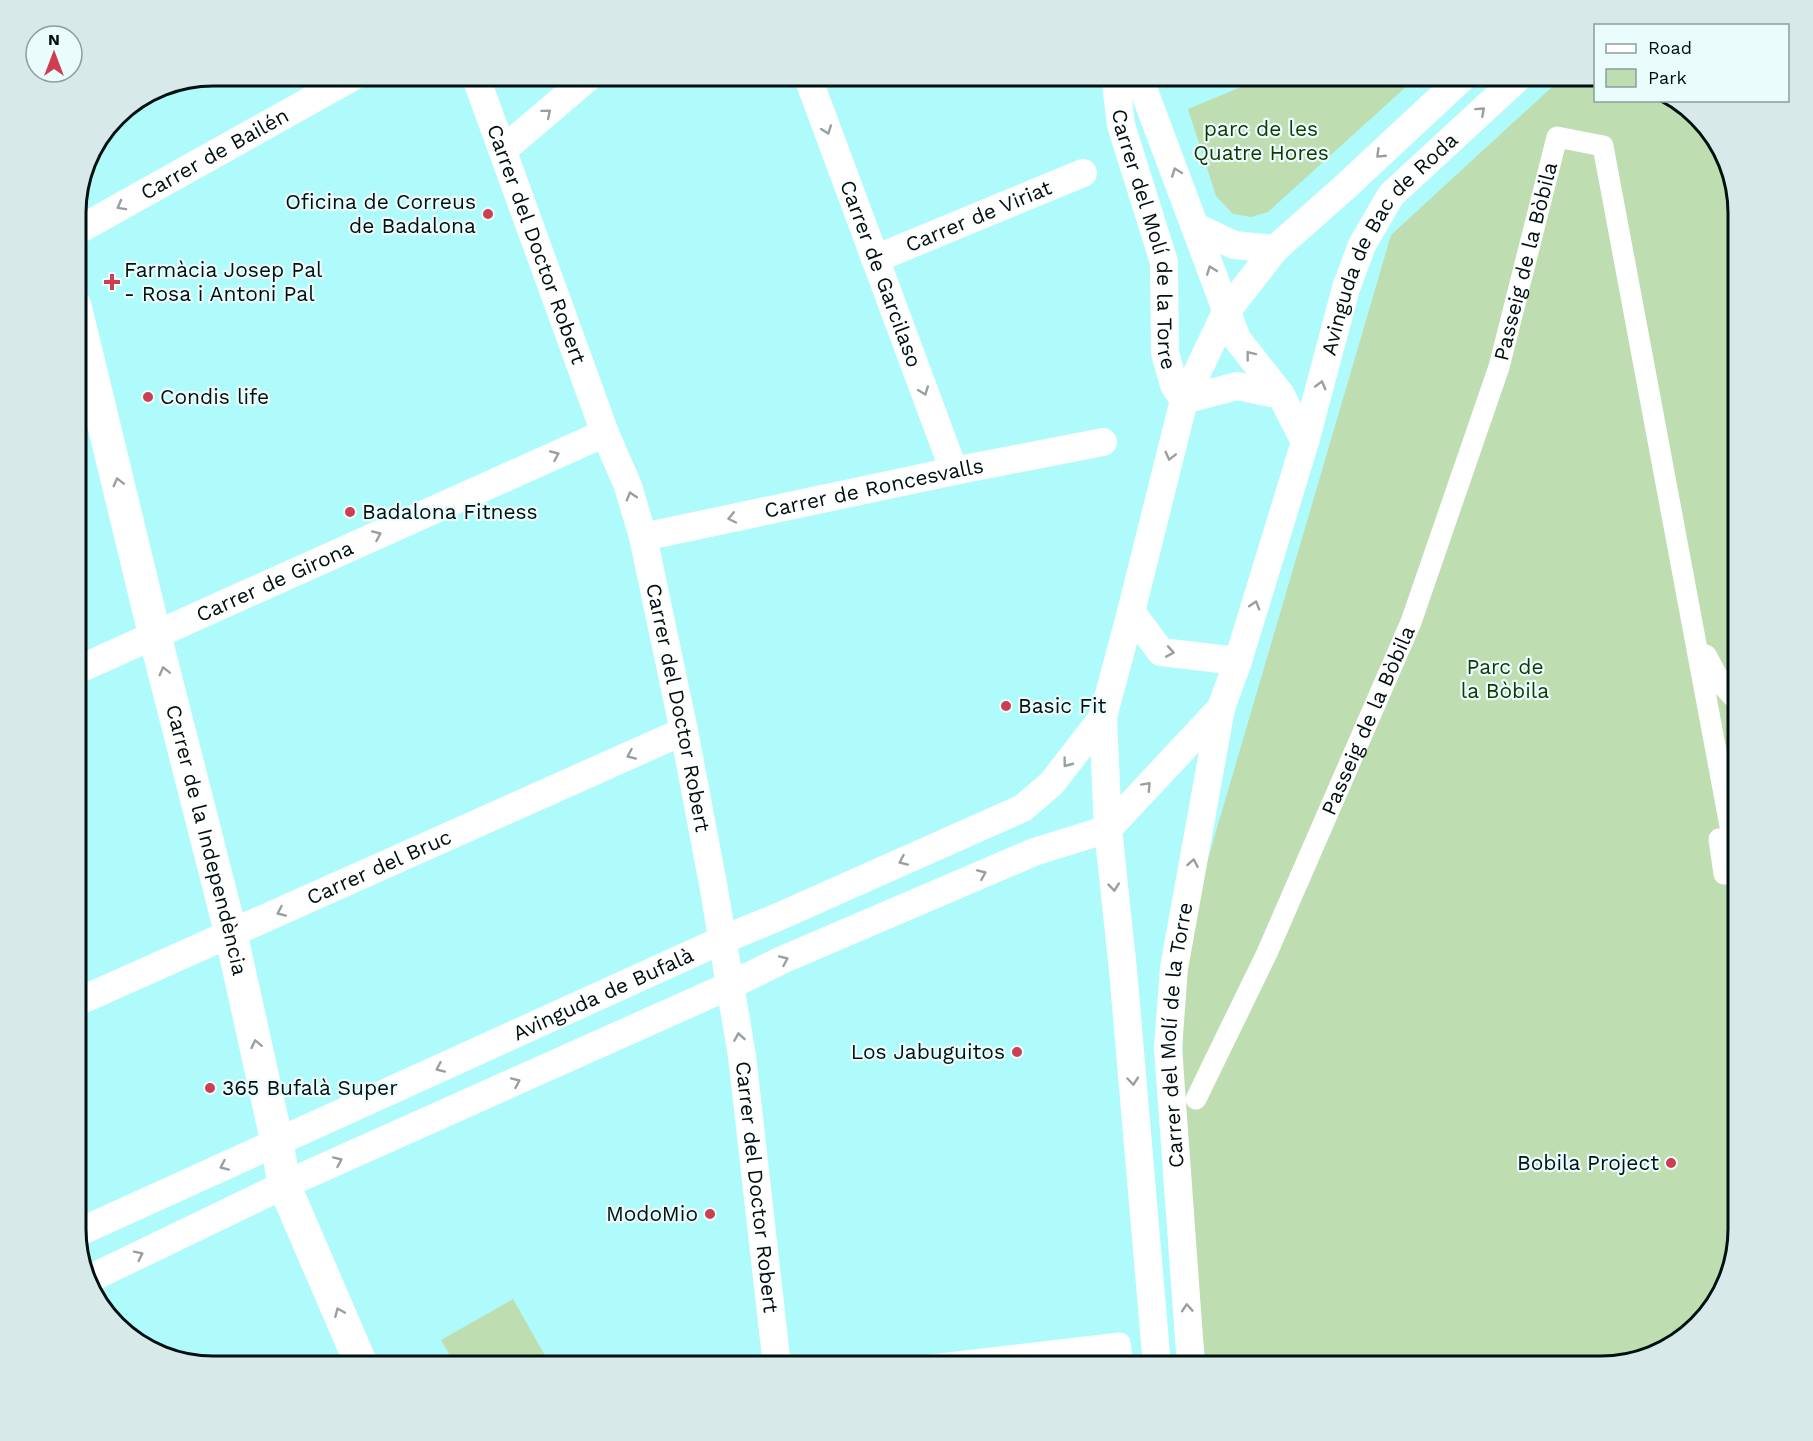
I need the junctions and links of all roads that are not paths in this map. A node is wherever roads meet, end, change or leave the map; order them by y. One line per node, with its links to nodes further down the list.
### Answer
1 (336, 86): 11 (street, Carrer de Bailén, one-way to 11)
2 (480, 86): 9 (street, Carrer del Doctor Robert)
3 (578, 86): 9 (street, one-way to 3)
4 (811, 86): 14 (street, Carrer de Garcilaso, one-way to 14)
5 (1116, 86): 18 (street, Carrer del Molí de la Torre)
6 (1142, 86): 12 (street, Carrer del Molí de la Torre, one-way to 6)
7 (1453, 86): 13 (street, Avinguda de Bac de Roda, one-way to 13)
8 (1509, 86): 21 (street, Avinguda de Bac de Roda, one-way to 8)
9 (503, 150): 19 (street, Carrer del Doctor Robert)
10 (1083, 173): 14 (street, Carrer de Viriat)
11 (86, 226)
12 (1196, 227): 13 (street); 15 (street, Carrer del Molí de la Torre, one-way to 12)
13 (1275, 249): 15 (street, Avinguda de Bac de Roda)
14 (875, 259): 22 (street, Carrer de Garcilaso, one-way to 22)
15 (1226, 312): 17 (street, Carrer del Molí de la Torre, one-way to 15); 18 (street, Carrer del Molí de la Torre)
16 (86, 351): 25 (street, Carrer de la Independència, one-way to 16)
17 (1281, 395): 18 (street, Carrer del Molí de la Torre); 21 (street, Carrer del Molí de la Torre)
18 (1184, 400): 24 (street, Carrer del Molí de la Torre, one-way to 24)
19 (605, 432): 23 (street, Carrer del Doctor Robert, one-way to 19); 25 (street, Carrer de Girona, one-way to 19)
20 (1103, 442): 22 (street, Carrer de Roncesvalls)
21 (1305, 442): 27 (street, Carrer del Molí de la Torre, one-way to 21)
22 (954, 471): 23 (street, Carrer de Roncesvalls, one-way to 23)
23 (643, 537): 32 (street, Carrer del Doctor Robert)
24 (1131, 612): 27 (street, one-way to 27); 31 (street, Carrer del Molí de la Torre)
25 (155, 636): 28 (street, Carrer de Girona); 35 (street, Carrer de la Independència, one-way to 25)
26 (1698, 658): 29 (street); 33 (street, Passeig de la Bòbila); 39 (street, Passeig de la Bòbila)
27 (1238, 661): 30 (street, Carrer del Molí de la Torre)
28 (86, 666)
29 (1728, 692)
30 (1221, 708): 34 (street, Carrer del Molí de la Torre, one-way to 30); 49 (street, Carrer del Molí de la Torre, one-way to 30)
31 (1103, 717): 34 (street, Carrer del Molí de la Torre); 36 (street, Avinguda de Bufalà, one-way to 36)
32 (684, 731): 35 (street, Carrer del Bruc, one-way to 35); 36 (street, Carrer del Doctor Robert)
33 (1728, 817)
34 (1107, 829): 37 (street, Avinguda de Bufalà, one-way to 34); 48 (street, Carrer del Molí de la Torre, one-way to 48)
35 (231, 934): 38 (street, Carrer del Bruc); 40 (street, Carrer de la Independència, one-way to 35)
36 (722, 940): 37 (street, Carrer del Doctor Robert); 40 (street, Avinguda de Bufalà, one-way to 40)
37 (731, 985): 41 (street, Avinguda de Bufalà, one-way to 37); 45 (street, Carrer del Doctor Robert, one-way to 37)
38 (86, 998)
39 (1196, 1099)
40 (277, 1142): 41 (street, Carrer de la Independència); 42 (street, Avinguda de Bufalà, one-way to 42)
41 (284, 1185): 43 (street, Avinguda de Bufalà, one-way to 41); 44 (street, Carrer de la Independència, one-way to 41)
42 (86, 1229)
43 (95, 1276)
44 (358, 1356)
45 (776, 1356)
46 (1008, 1356): 47 (street)
47 (1122, 1356)
48 (1156, 1356)
49 (1190, 1356)

